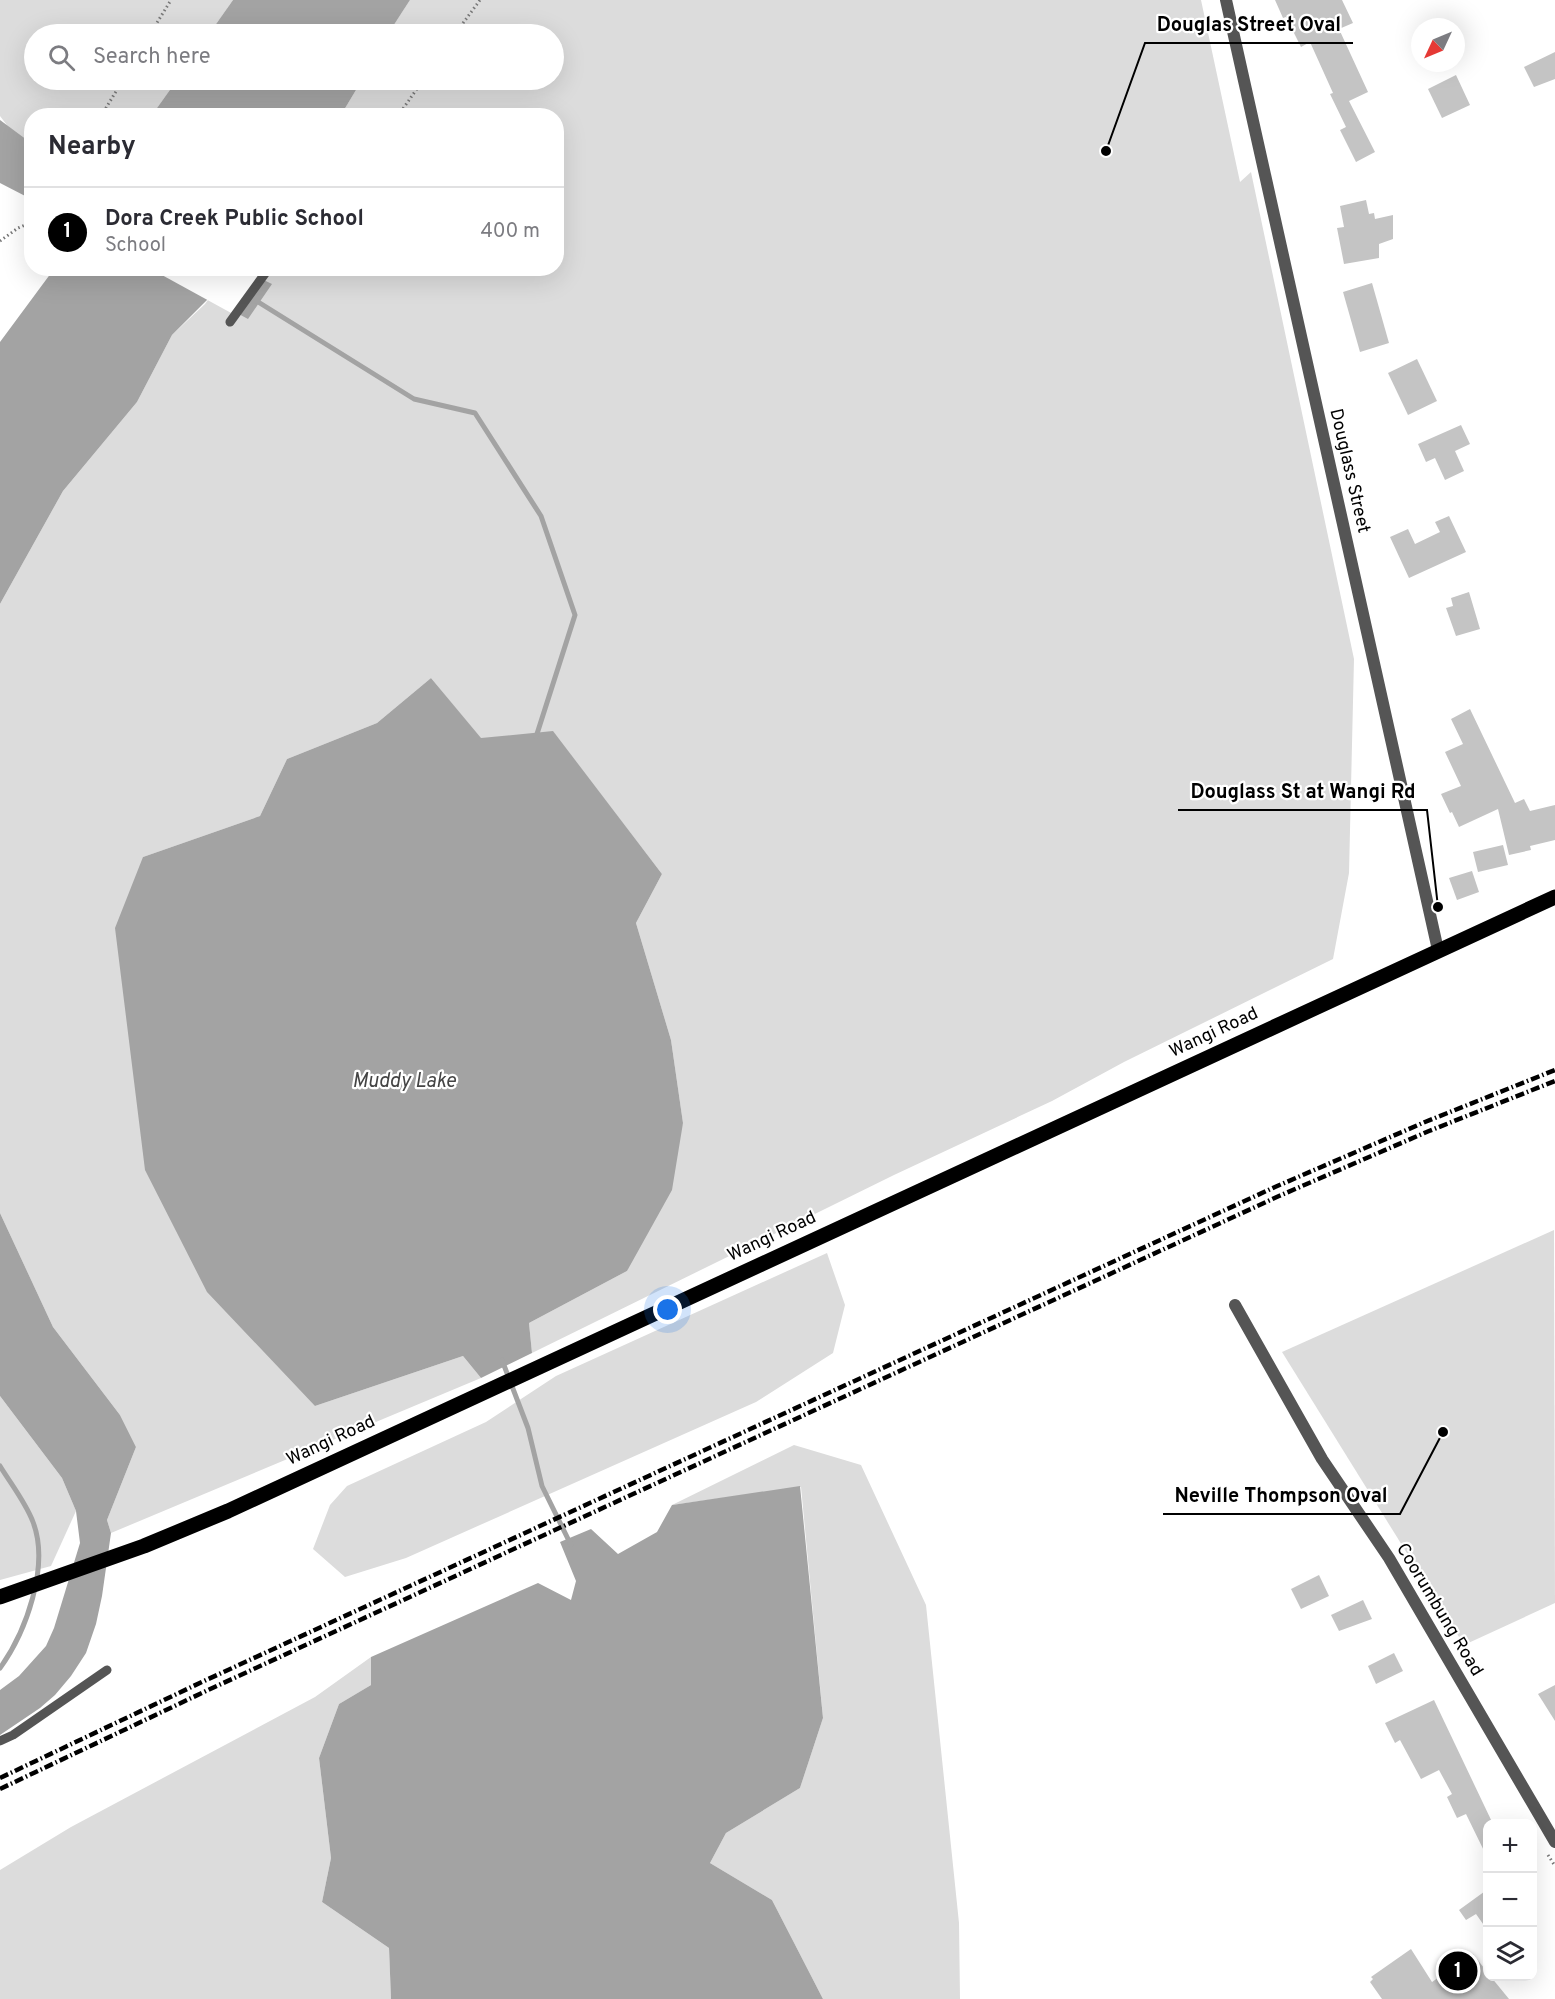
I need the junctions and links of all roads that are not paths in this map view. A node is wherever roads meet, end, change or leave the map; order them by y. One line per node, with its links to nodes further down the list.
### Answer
1 (1226, 0): 5 (street, Douglass Street)
2 (263, 276): 3 (lane)
3 (230, 322)
4 (1555, 897): 5 (main road, Wangi Road)
5 (1438, 950): 7 (main road, Wangi Road)
6 (1235, 1305): 10 (street, Coorumbung Road)
7 (0, 1597)
8 (107, 1670): 9 (lane)
9 (0, 1742)
10 (1555, 1842)

